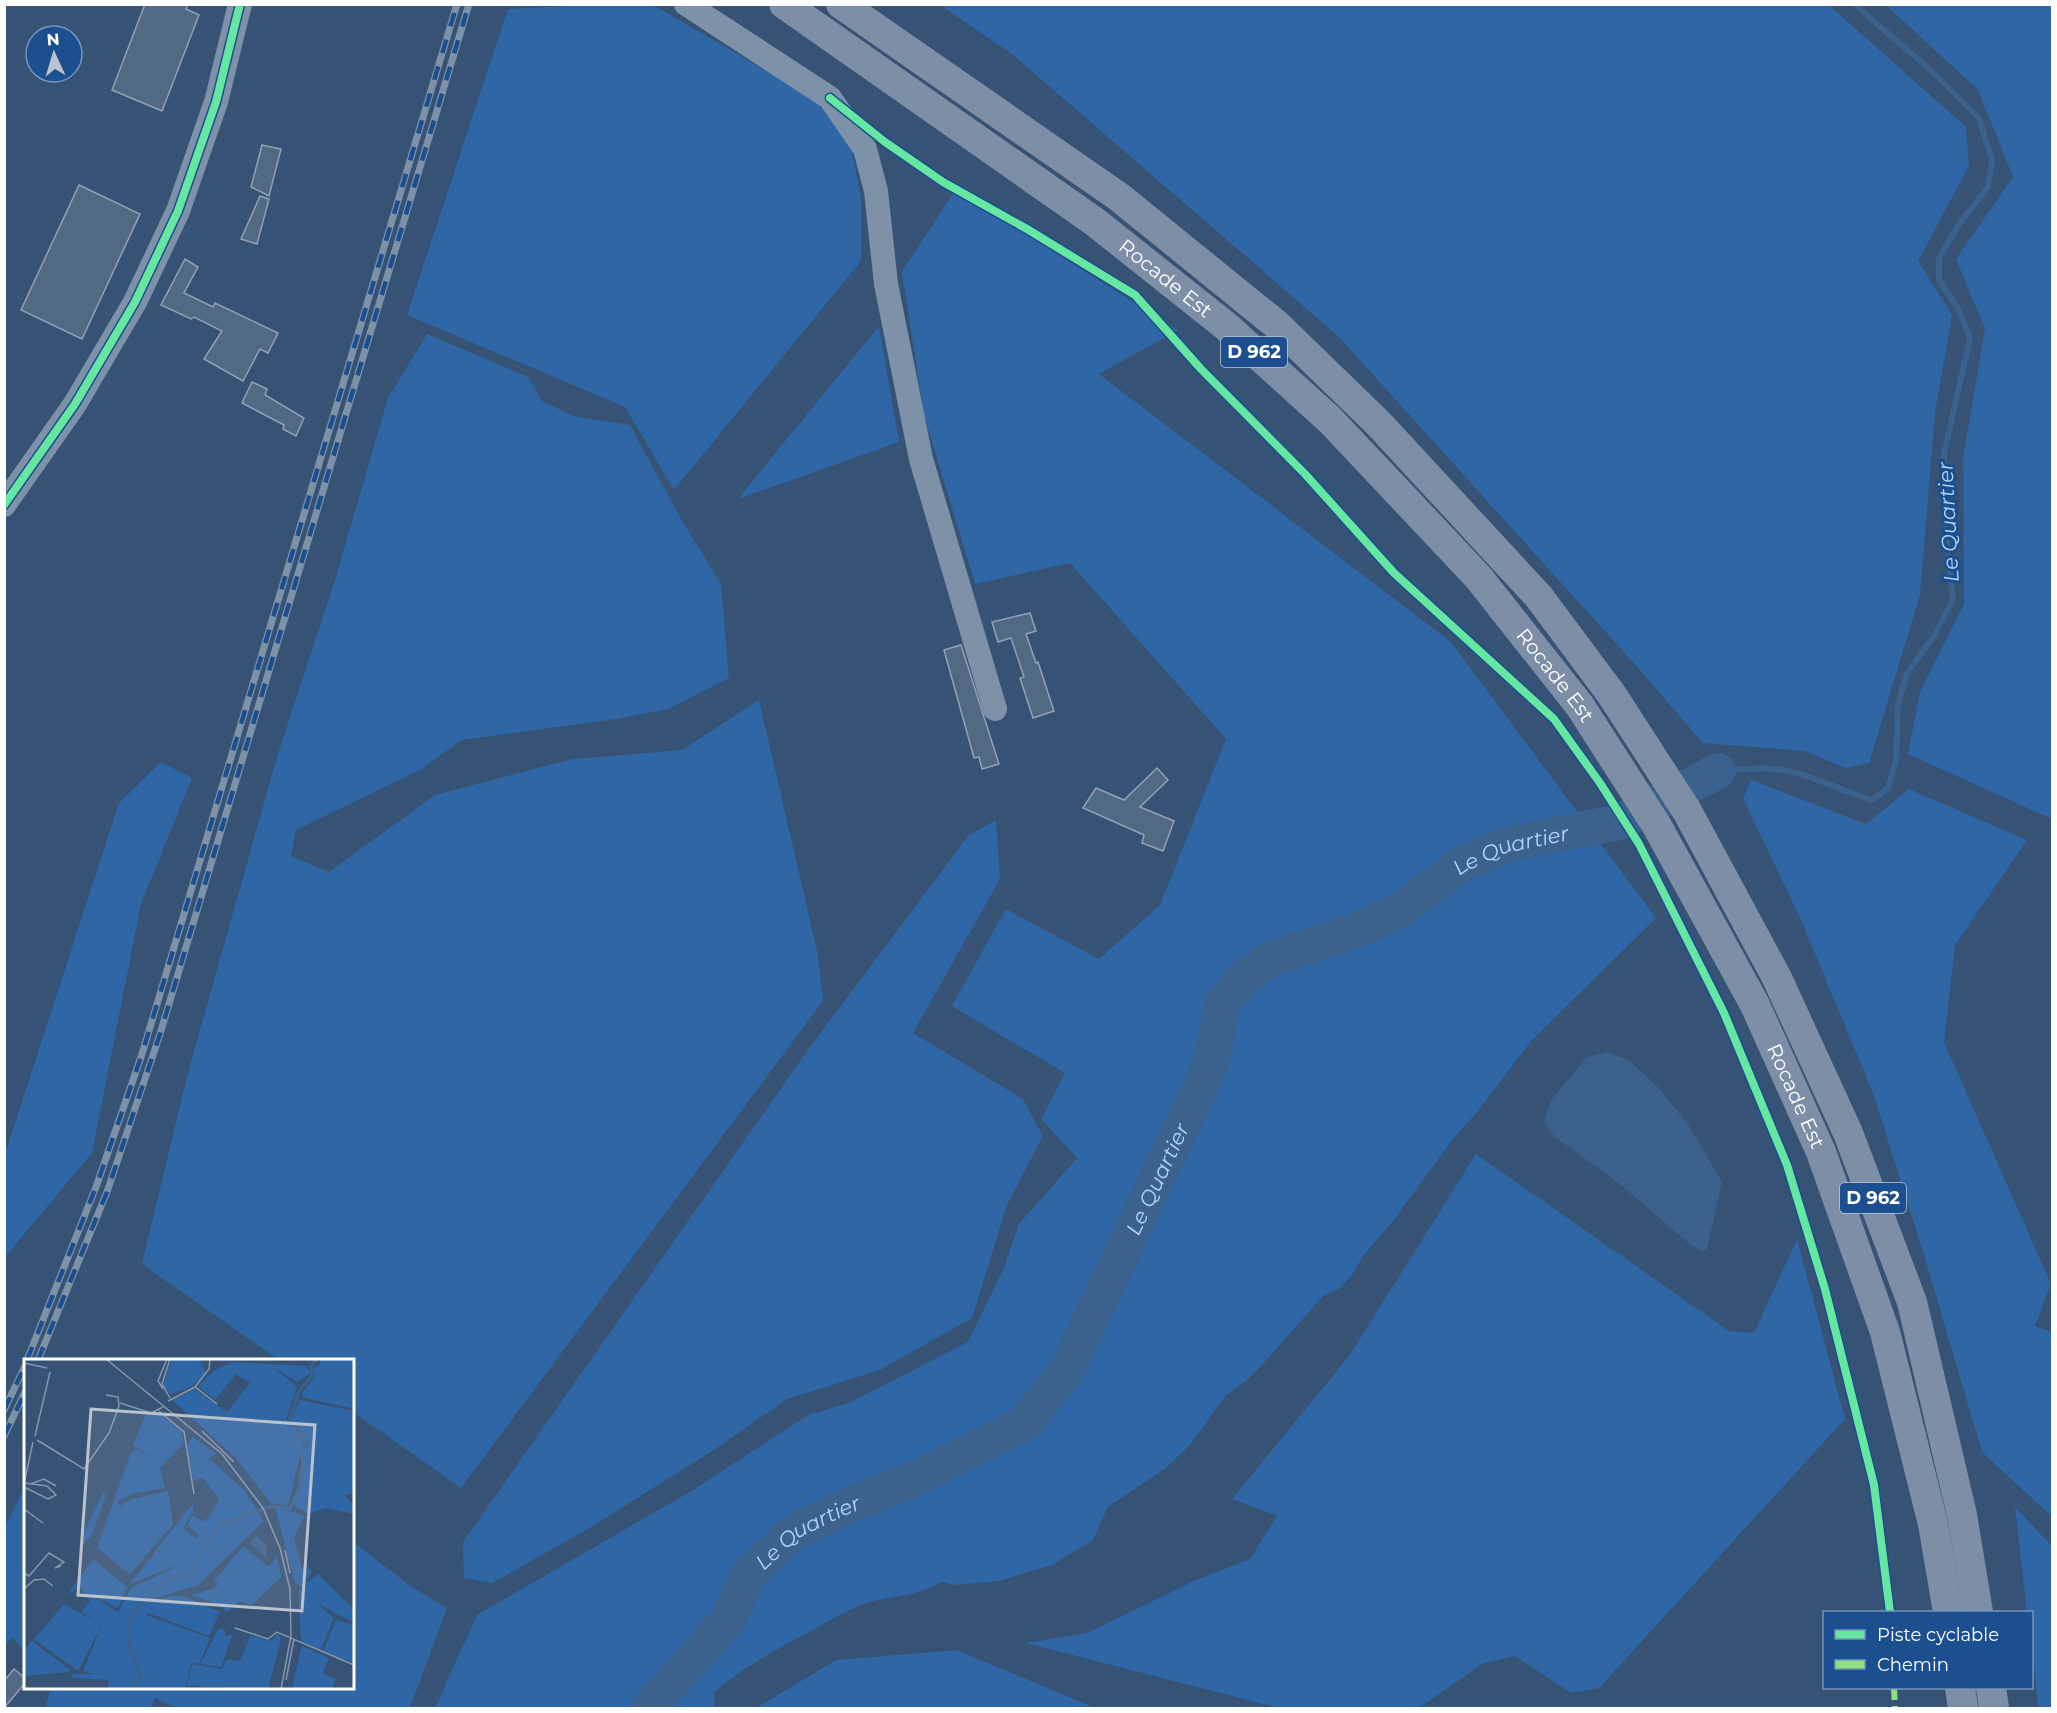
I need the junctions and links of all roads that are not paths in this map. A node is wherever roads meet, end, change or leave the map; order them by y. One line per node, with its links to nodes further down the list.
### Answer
1 (240, 4): 5 (street)
2 (686, 4): 6 (street)
3 (784, 4): 7 (main road, Rocade Est / D 962)
4 (841, 4): 8 (main road, Rocade Est / D 962)
5 (4, 505)
6 (994, 709)
7 (1948, 1611)
8 (1978, 1611)
9 (1960, 1689): 11 (main road)
10 (1991, 1689): 12 (main road)
11 (1963, 1708)
12 (1994, 1708)

